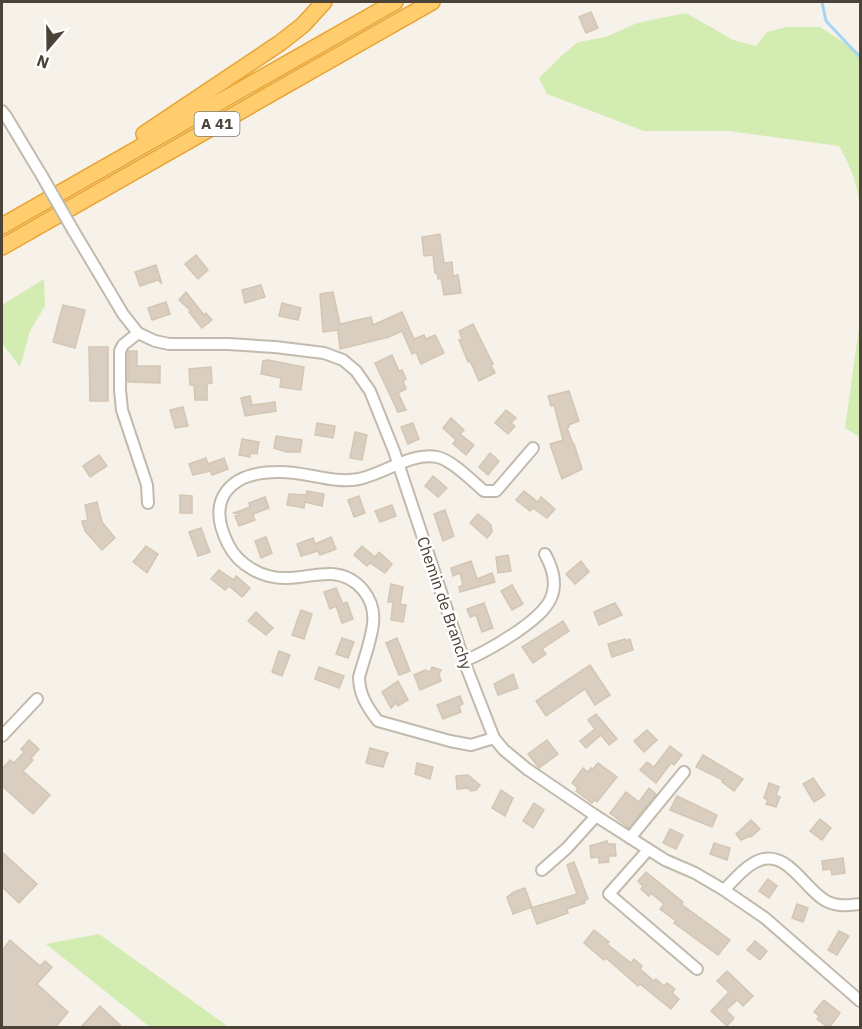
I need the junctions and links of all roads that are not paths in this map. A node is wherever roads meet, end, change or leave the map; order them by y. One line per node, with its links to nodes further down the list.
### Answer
1 (324, 2): 7 (highway)
2 (396, 2): 7 (highway, A 41)
3 (432, 2): 5 (highway, A 41)
4 (444, 2): 5 (highway)
5 (325, 63): 9 (highway, A 41)
6 (2, 111): 10 (street, bridge)
7 (39, 204): 8 (highway, A 41)
8 (2, 226)
9 (2, 247)
10 (138, 333): 12 (street, Chemin de Branchy); 13 (street)
11 (533, 448): 12 (street)
12 (398, 465): 15 (street, Chemin de Branchy); 18 (street)
13 (148, 503)
14 (545, 554): 15 (street)
15 (464, 661): 18 (street, Chemin de Branchy)
16 (37, 699): 17 (street)
17 (2, 736)
18 (494, 738): 20 (street, Chemin de Branchy)
19 (684, 772): 21 (street)
20 (596, 816): 21 (street, Chemin de Branchy); 23 (street)
21 (630, 838): 22 (street, Chemin de Branchy)
22 (648, 850): 24 (street, Chemin de Branchy); 26 (street)
23 (542, 870)
24 (724, 890): 25 (street); 27 (street, Chemin de Branchy)
25 (861, 904)
26 (697, 969)
27 (861, 1001)

